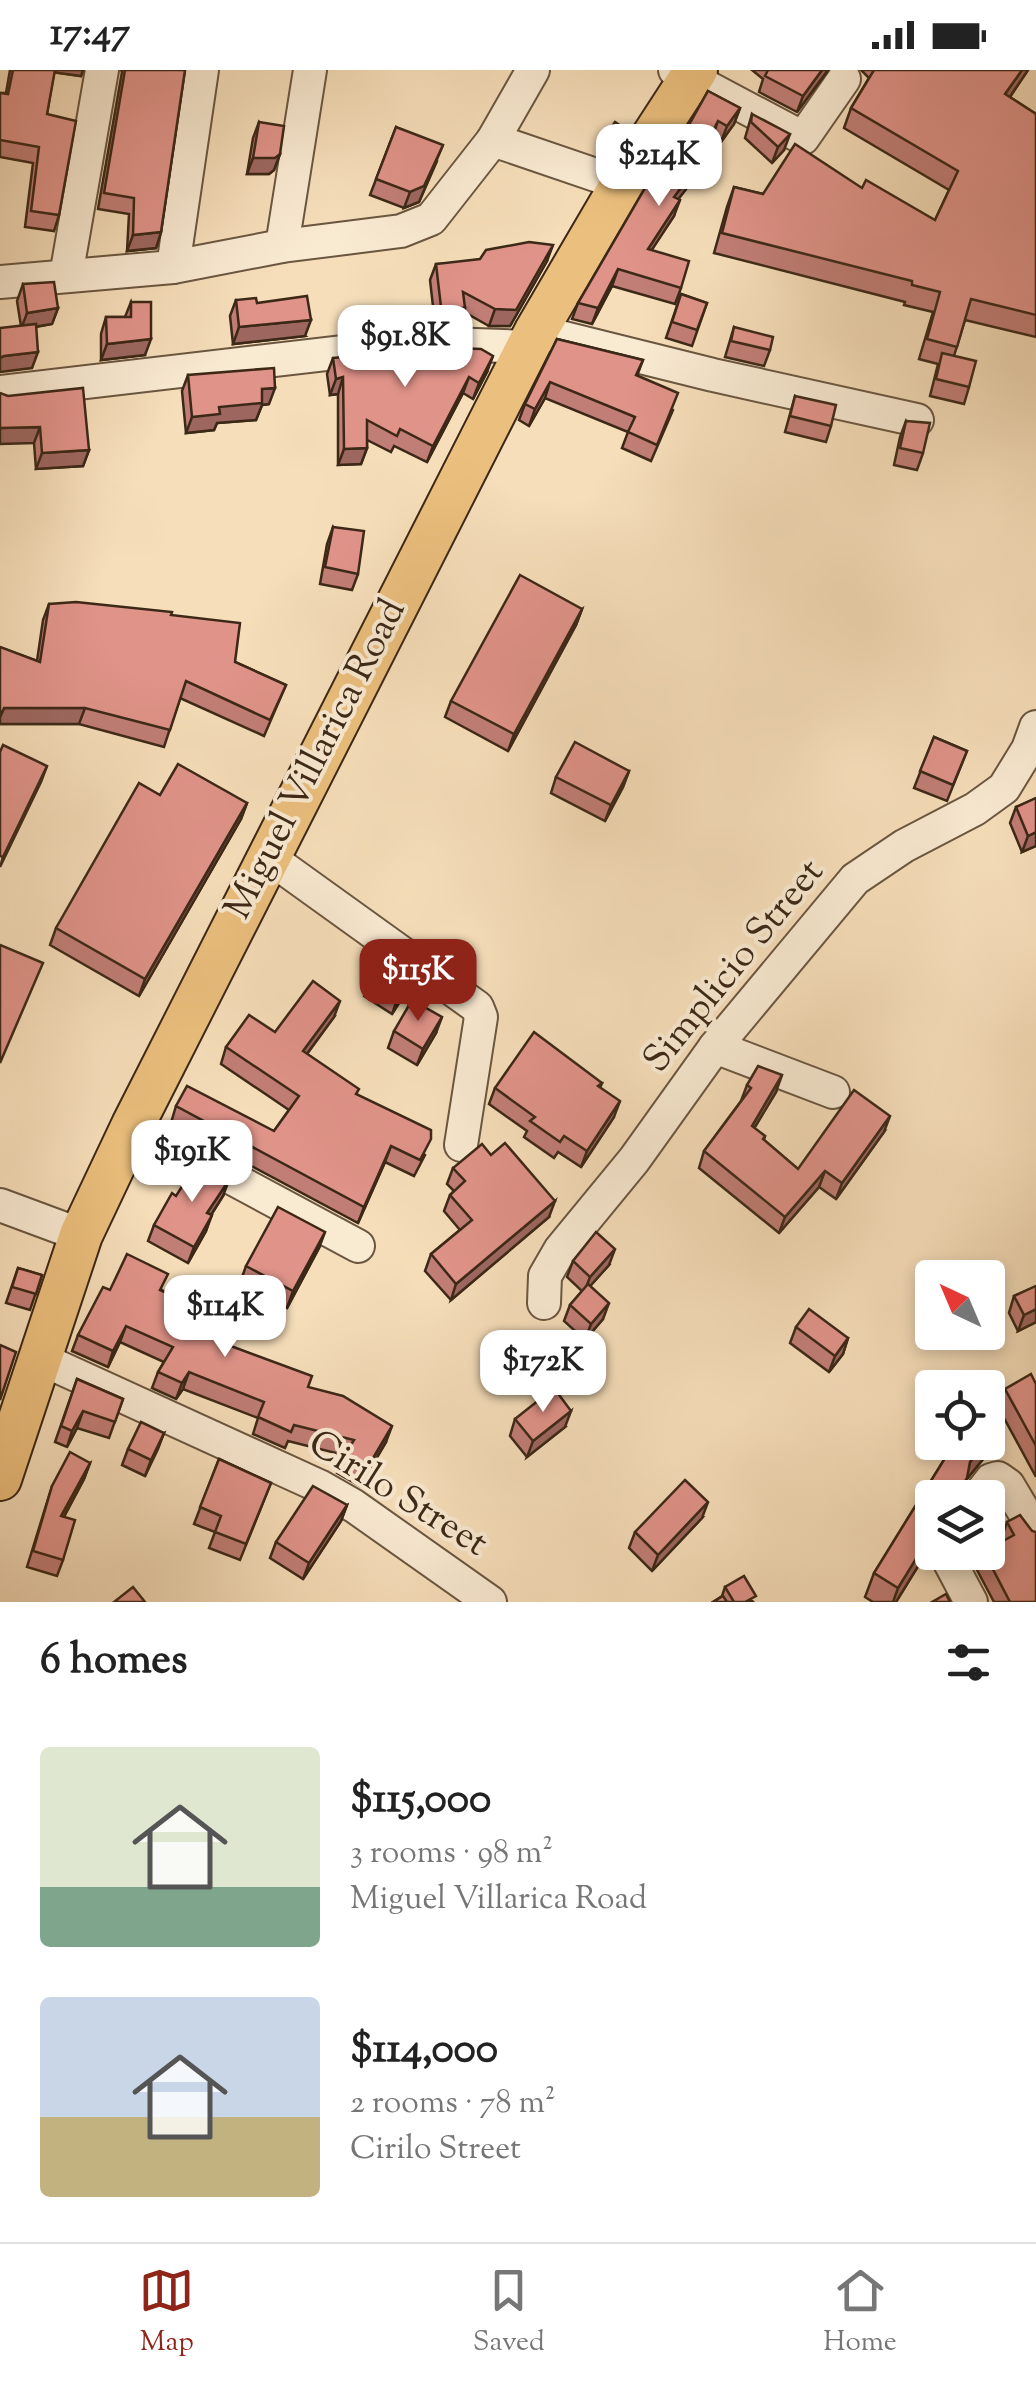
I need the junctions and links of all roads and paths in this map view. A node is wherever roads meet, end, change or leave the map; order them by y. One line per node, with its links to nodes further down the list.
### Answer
1 (102, 70): 11 (street)
2 (202, 70): 10 (street)
3 (310, 70): 9 (street)
4 (533, 70): 7 (street)
5 (688, 72): 6 (street); 8 (main road, Miguel Villarica Road)
6 (844, 79)
7 (493, 140): 8 (street); 9 (street)
8 (622, 184): 13 (main road, Miguel Villarica Road)
9 (282, 246): 10 (street)
10 (173, 268): 11 (street)
11 (66, 276): 12 (street)
12 (0, 282)
13 (532, 339): 14 (street); 15 (street); 17 (main road, Miguel Villarica Road)
14 (0, 392)
15 (917, 420)
16 (1036, 727): 18 (street, Simplicio Street)
17 (267, 856): 20 (main road, Miguel Villarica Road); 21 (street)
18 (715, 1047): 19 (street); 25 (street, Simplicio Street)
19 (833, 1092)
20 (133, 1125): 23 (main road, Miguel Villarica Road); 24 (street)
21 (461, 1145)
22 (0, 1206): 23 (street)
23 (81, 1234): 26 (main road, Miguel Villarica Road)
24 (358, 1246)
25 (544, 1304)
26 (42, 1358): 27 (main road, Miguel Villarica Road); 31 (street, Cirilo Street)
27 (2, 1469)
28 (1005, 1483): 29 (street)
29 (1036, 1532)
30 (954, 1570): 32 (street)
31 (490, 1602)
32 (971, 1602)

